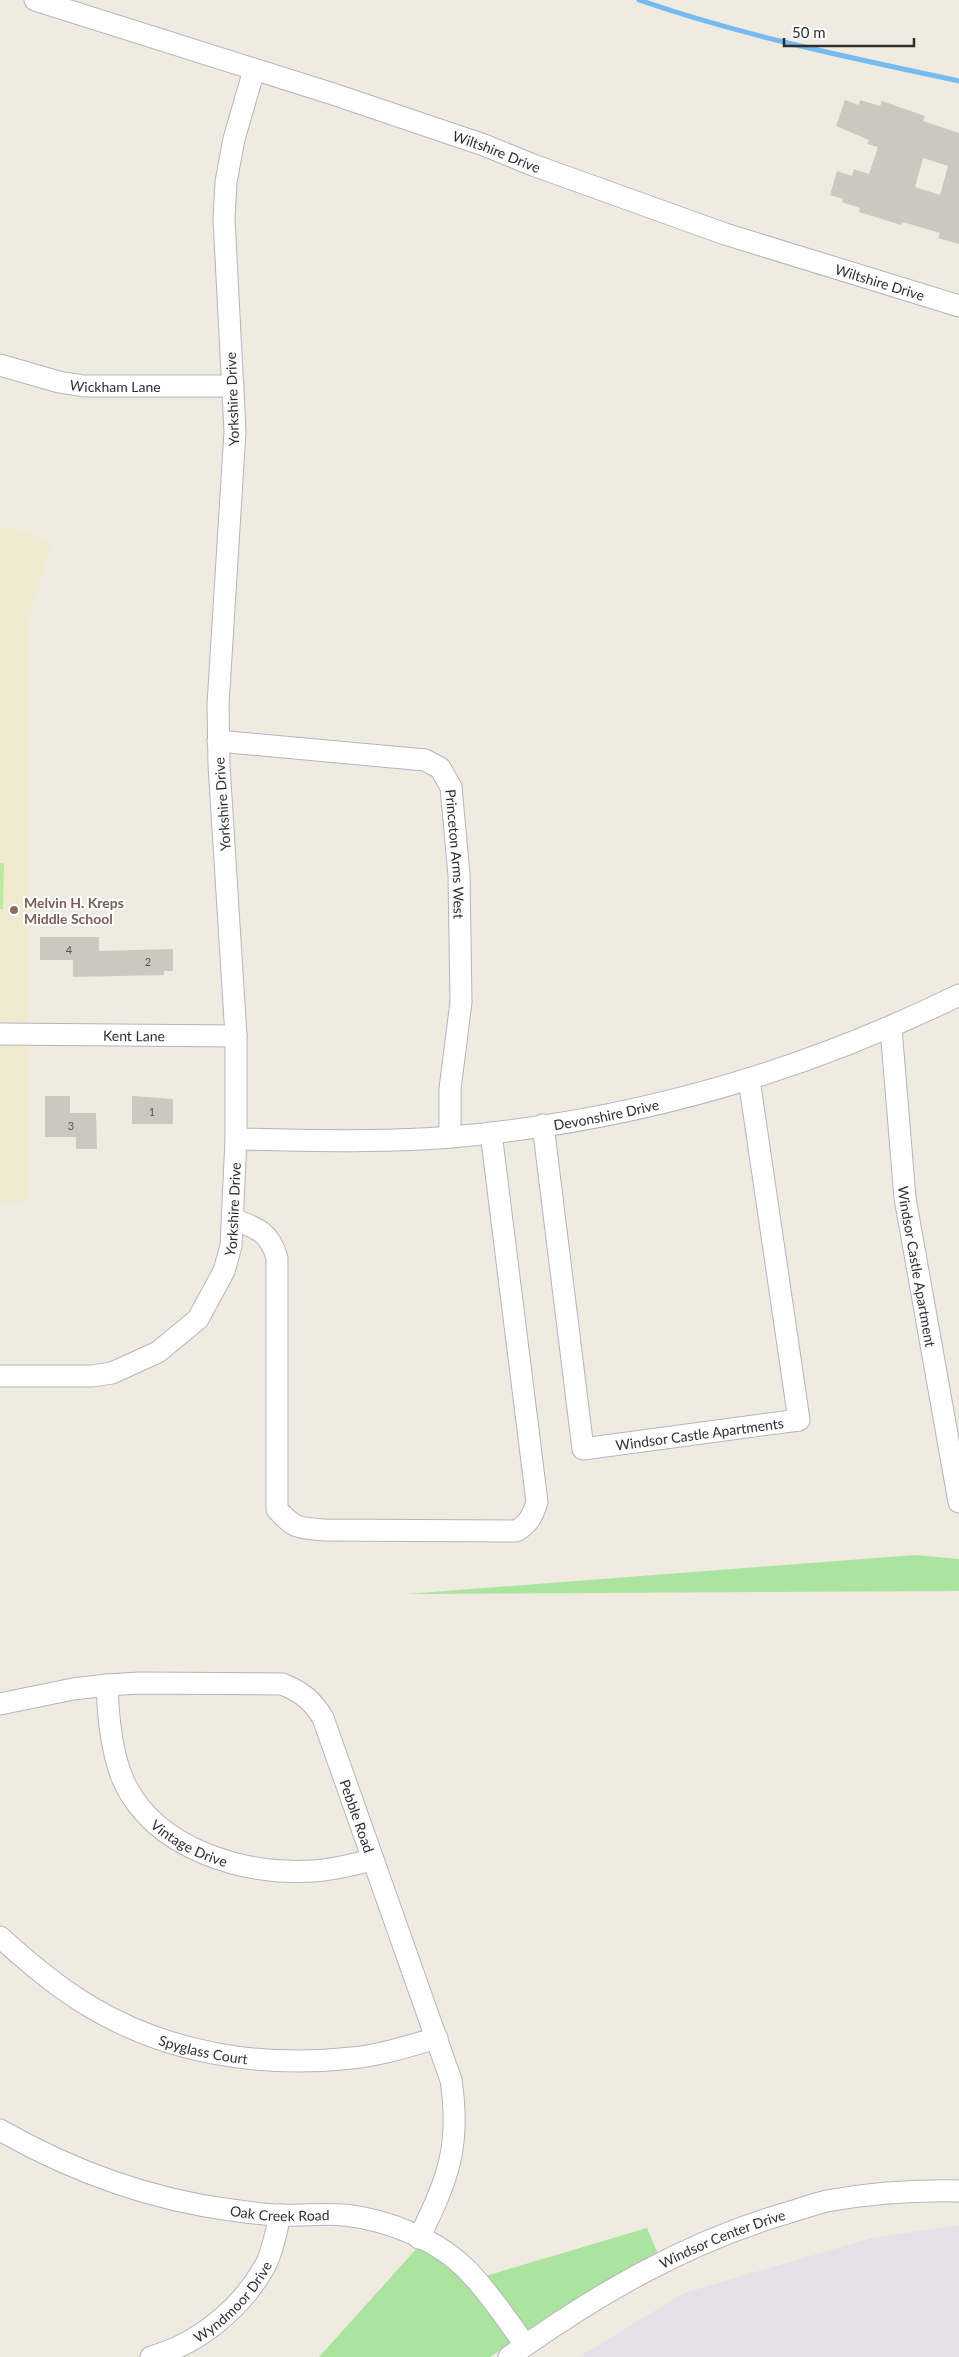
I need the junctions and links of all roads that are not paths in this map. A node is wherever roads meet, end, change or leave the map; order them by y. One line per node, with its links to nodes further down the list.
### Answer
1 (35, 0): 2 (street, Wiltshire Drive)
2 (254, 70): 3 (street, Wiltshire Drive); 5 (street, Yorkshire Drive)
3 (959, 306)
4 (0, 365): 5 (street, Wickham Lane)
5 (233, 386): 6 (street, Yorkshire Drive)
6 (218, 741): 10 (street, Yorkshire Drive); 14 (street, Princeton Arms West)
7 (959, 995): 8 (street, Devonshire Drive)
8 (891, 1028): 11 (street, Devonshire Drive); 18 (street, Windsor Castle Apartment)
9 (0, 1034): 10 (street, Kent Lane)
10 (236, 1036): 15 (street, Yorkshire Drive)
11 (749, 1079): 12 (street, Devonshire Drive); 12 (street, Windsor Castle Apartments)
12 (543, 1125): 13 (street, Devonshire Drive)
13 (491, 1133): 14 (street, Devonshire Drive); 16 (street)
14 (450, 1137): 15 (street, Devonshire Drive)
15 (236, 1139): 16 (street, Yorkshire Drive)
16 (233, 1219): 17 (street, Yorkshire Drive)
17 (0, 1376)
18 (959, 1502)
19 (107, 1685): 20 (street, Pebble Road); 21 (street, Vintage Drive); 21 (street, Pebble Road)
20 (0, 1704)
21 (373, 1860): 23 (street, Pebble Road)
22 (0, 1937): 23 (street, Spyglass Court)
23 (437, 2038): 27 (street, Pebble Road)
24 (0, 2130): 26 (street, Oak Creek Road)
25 (959, 2191): 28 (street, Windsor Center Drive)
26 (280, 2215): 27 (street, Oak Creek Road); 29 (street, Wyndmoor Drive)
27 (420, 2238): 28 (street, Oak Creek Road)
28 (517, 2351)
29 (151, 2357)

